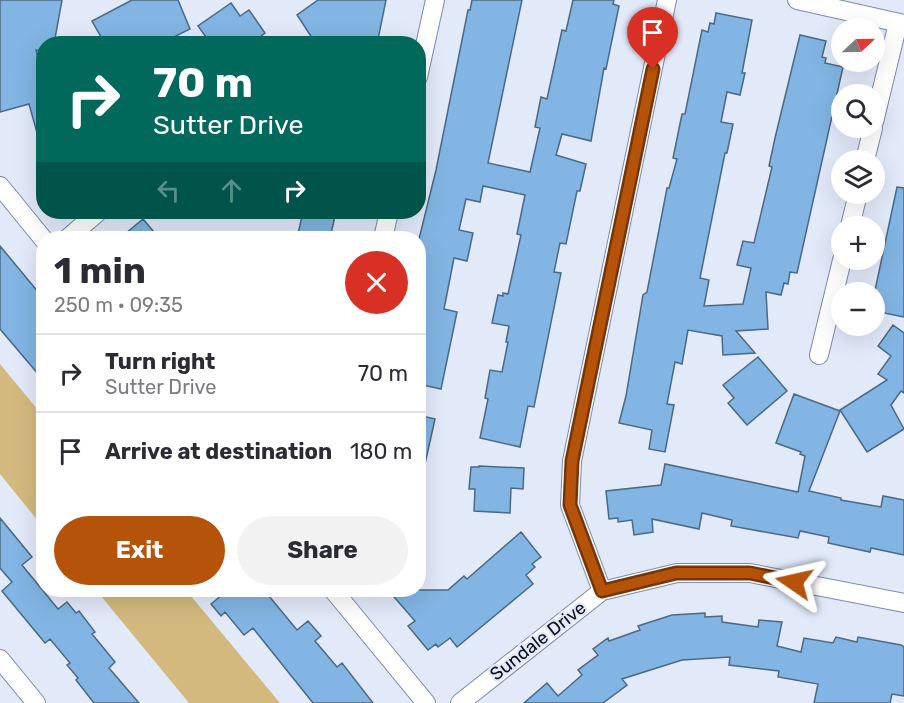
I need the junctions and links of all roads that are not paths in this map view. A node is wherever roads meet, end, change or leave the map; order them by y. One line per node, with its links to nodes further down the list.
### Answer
1 (435, 0): 5 (street)
2 (667, 0): 13 (street)
3 (797, 0): 4 (street)
4 (901, 23): 6 (street)
5 (426, 41)
6 (884, 84)
7 (0, 186): 9 (street)
8 (90, 219): 10 (street)
9 (37, 231)
10 (76, 231)
11 (840, 270): 12 (street)
12 (819, 355)
13 (602, 591): 15 (street, Sundale Drive); 19 (street, Sundale Drive)
14 (339, 597): 18 (street)
15 (904, 603)
16 (0, 659): 17 (street)
17 (36, 703)
18 (426, 703)
19 (460, 703)

